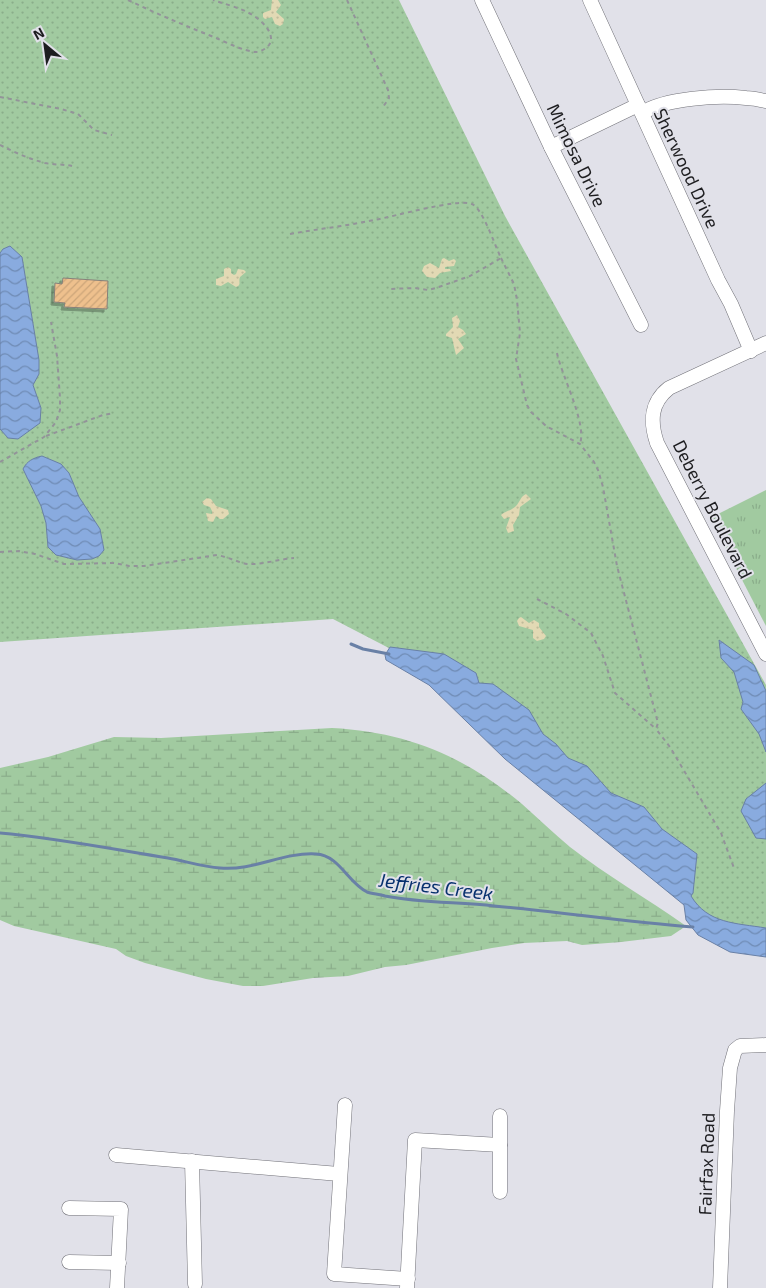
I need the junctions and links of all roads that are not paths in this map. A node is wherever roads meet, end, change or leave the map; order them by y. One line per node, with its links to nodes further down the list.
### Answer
1 (482, 0): 5 (street, Mimosa Drive)
2 (590, 0): 4 (street, Sherwood Drive)
3 (766, 101): 4 (street)
4 (640, 109): 5 (street); 8 (street, Sherwood Drive)
5 (552, 147): 6 (street, Mimosa Drive)
6 (641, 325)
7 (766, 343): 8 (street)
8 (751, 351): 9 (street, Deberry Boulevard)
9 (766, 654)
10 (766, 1045): 24 (street, Fairfax Road)
11 (345, 1105): 16 (street)
12 (500, 1116): 13 (street)
13 (500, 1145): 17 (street); 21 (street)
14 (116, 1155): 15 (street)
15 (192, 1161): 16 (street); 22 (street)
16 (340, 1174): 21 (street)
17 (500, 1192)
18 (69, 1208): 20 (street)
19 (69, 1262): 20 (street)
20 (118, 1263): 23 (street)
21 (407, 1283)
22 (195, 1287)
23 (117, 1288)
24 (720, 1288)

